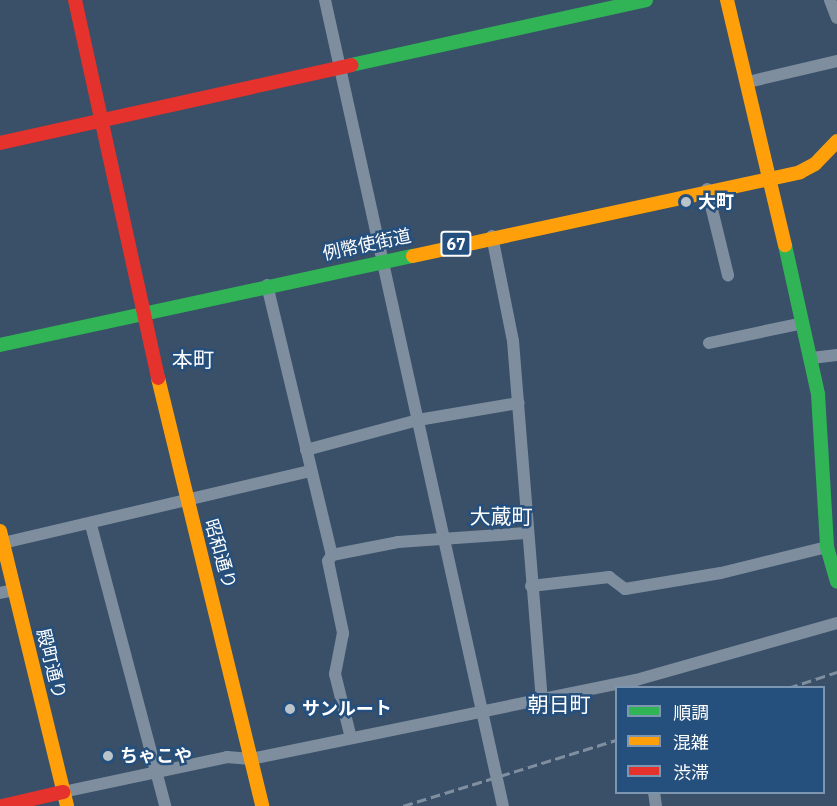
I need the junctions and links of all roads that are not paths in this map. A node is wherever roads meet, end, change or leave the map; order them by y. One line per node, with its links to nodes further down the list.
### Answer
1 (75, 0): 10 (street, 昭和通り)
2 (326, 0): 8 (street)
3 (646, 0): 8 (street)
4 (727, 0): 9 (street)
5 (830, 0): 6 (street)
6 (837, 18)
7 (837, 61): 9 (street)
8 (340, 66): 10 (street); 16 (street)
9 (748, 82): 13 (street)
10 (101, 121): 12 (street); 19 (street, 昭和通り)
11 (837, 141): 13 (street, 例幣使街道 / 67)
12 (0, 143)
13 (771, 178): 14 (street, 例幣使街道 / 67); 20 (street)
14 (706, 189): 15 (street, 例幣使街道 / 67); 17 (street)
15 (492, 236): 16 (street, 例幣使街道 / 67); 25 (street)
16 (381, 261): 18 (street, 例幣使街道 / 67); 26 (street)
17 (728, 275)
18 (267, 285): 19 (street, 例幣使街道 / 67); 27 (street)
19 (143, 312): 22 (street, 例幣使街道 / 67); 29 (street, 昭和通り)
20 (803, 323): 21 (street); 24 (street)
21 (709, 343)
22 (0, 345)
23 (837, 355): 24 (street)
24 (812, 358): 34 (street)
25 (519, 403): 26 (street); 31 (street)
26 (418, 420): 27 (street); 33 (street)
27 (306, 450): 28 (street)
28 (311, 471): 29 (street); 35 (street)
29 (185, 501): 30 (street); 44 (street, 昭和通り)
30 (90, 525): 32 (street); 45 (street)
31 (526, 533): 33 (street); 37 (street)
32 (2, 537): 38 (street, 殿町通り)
33 (445, 538): 35 (street); 42 (street)
34 (827, 547): 36 (street); 37 (street)
35 (332, 555): 43 (street)
36 (837, 582)
37 (531, 586): 41 (street)
38 (15, 590): 39 (street); 46 (street, 殿町通り)
39 (0, 593)
40 (837, 623): 41 (street)
41 (542, 698): 42 (street)
42 (482, 709): 43 (street); 51 (street)
43 (351, 738): 44 (street)
44 (251, 759): 45 (street); 50 (street, 昭和通り)
45 (157, 771): 46 (street); 49 (street)
46 (63, 792): 47 (street); 48 (street, 殿町通り)
47 (2, 806)
48 (67, 806)
49 (165, 806)
50 (262, 806)
51 (503, 806)

